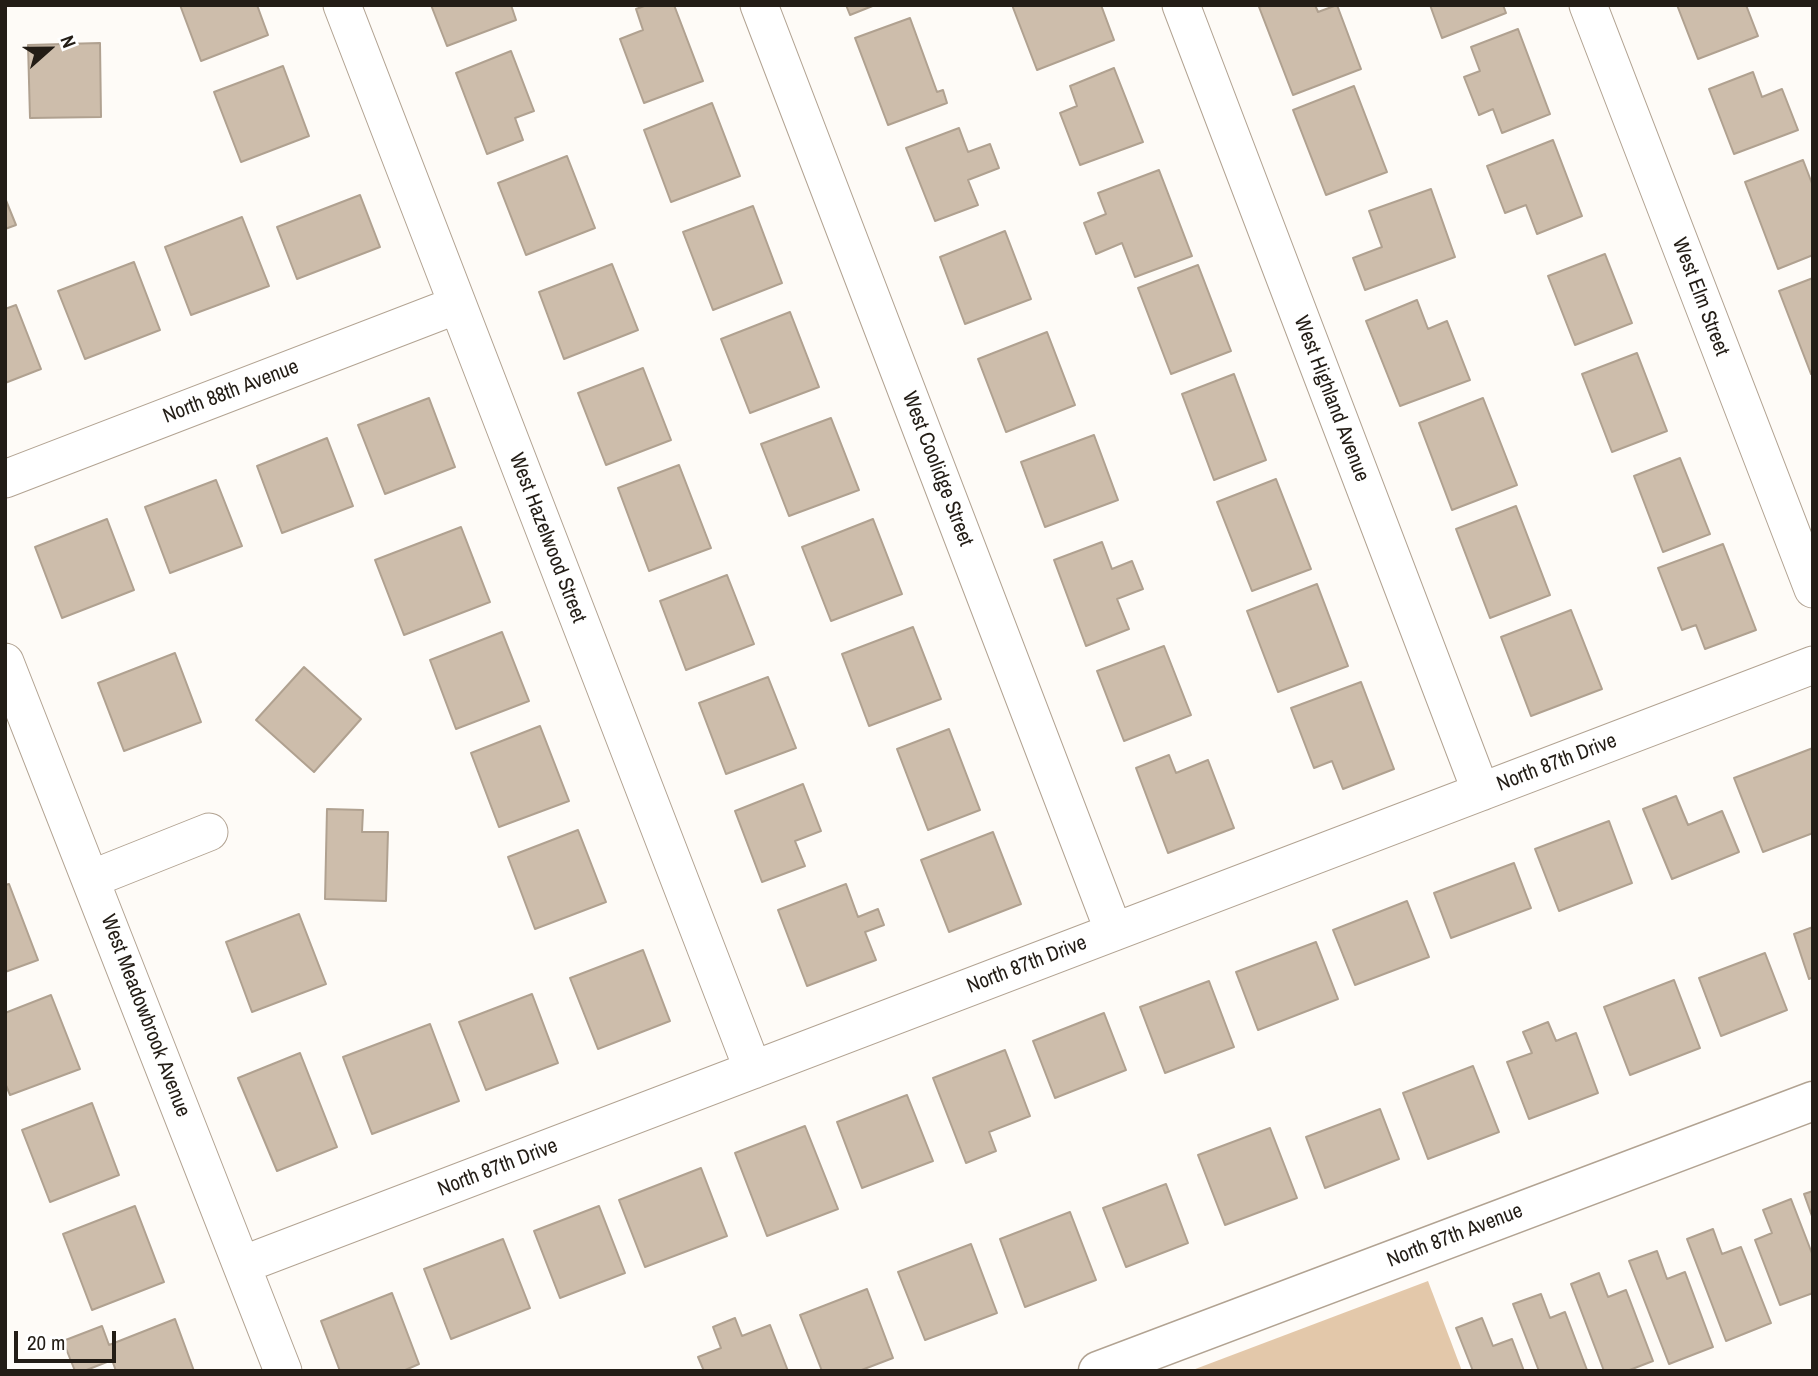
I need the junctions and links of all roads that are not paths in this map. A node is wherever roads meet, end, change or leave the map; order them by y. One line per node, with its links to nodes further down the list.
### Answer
1 (342, 5): 5 (street, West Hazelwood Street)
2 (759, 5): 13 (street, West Coolidge Street)
3 (1181, 5): 10 (street, West Highland Avenue)
4 (1588, 5): 7 (street, West Elm Street)
5 (457, 304): 6 (street, North 88th Avenue); 14 (street, West Hazelwood Street)
6 (5, 479)
7 (1813, 589)
8 (5, 662): 12 (street, West Meadowbrook Avenue)
9 (1813, 665): 10 (street, North 87th Drive)
10 (1481, 792): 13 (street, North 87th Drive)
11 (209, 832): 12 (street)
12 (91, 879): 16 (street, West Meadowbrook Avenue)
13 (1114, 932): 14 (street, North 87th Drive)
14 (753, 1070): 16 (street, North 87th Drive)
15 (1813, 1101): 18 (street, North 87th Avenue)
16 (242, 1265): 17 (street, West Meadowbrook Avenue)
17 (283, 1371)
18 (1098, 1371)

